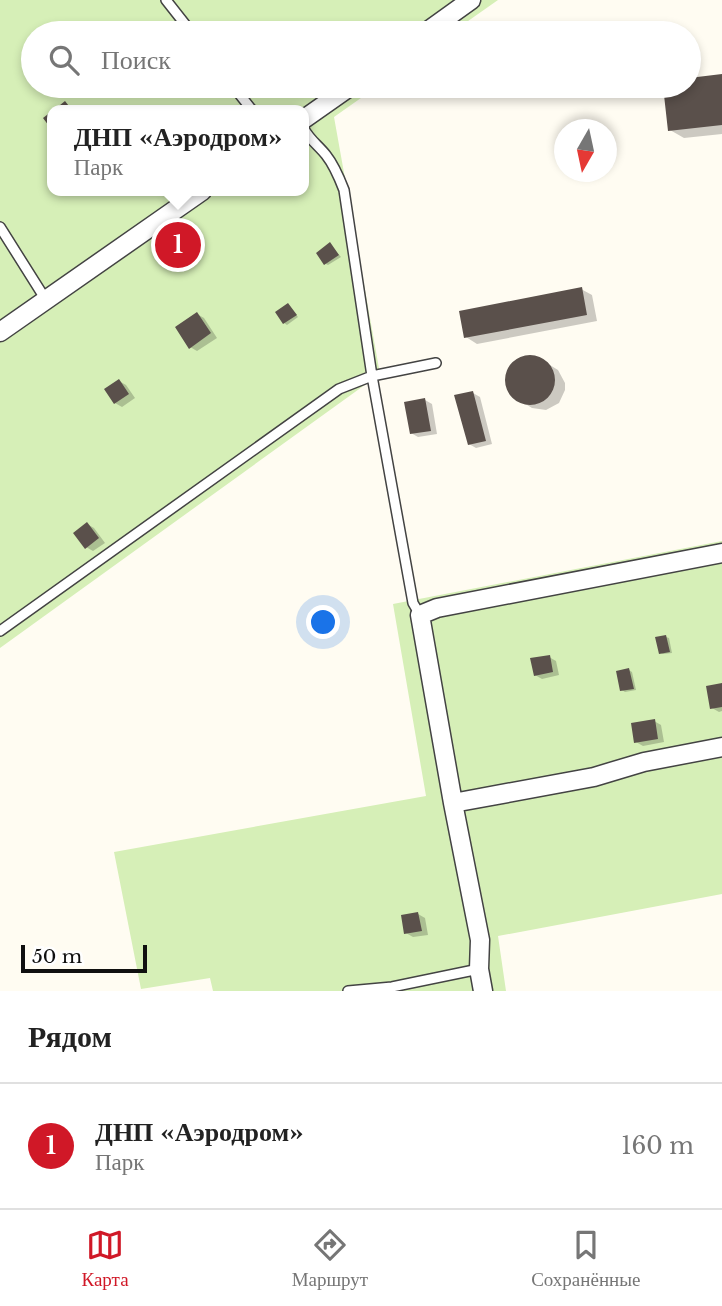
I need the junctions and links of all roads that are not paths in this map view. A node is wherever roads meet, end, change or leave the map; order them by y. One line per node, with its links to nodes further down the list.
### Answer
1 (166, 0): 3 (lane)
2 (471, 0): 4 (street)
3 (183, 21)
4 (442, 21)
5 (334, 98): 6 (street)
6 (309, 115)
7 (309, 139): 13 (lane)
8 (195, 196): 10 (street)
9 (0, 227): 10 (lane)
10 (46, 300): 11 (street)
11 (0, 332)
12 (436, 363): 13 (lane)
13 (372, 376): 15 (lane); 16 (lane)
14 (722, 553): 15 (street)
15 (420, 615): 18 (street)
16 (0, 631)
17 (722, 747): 18 (street)
18 (453, 803): 19 (street)
19 (479, 970): 20 (lane); 21 (street)
20 (348, 991)
21 (483, 991)

